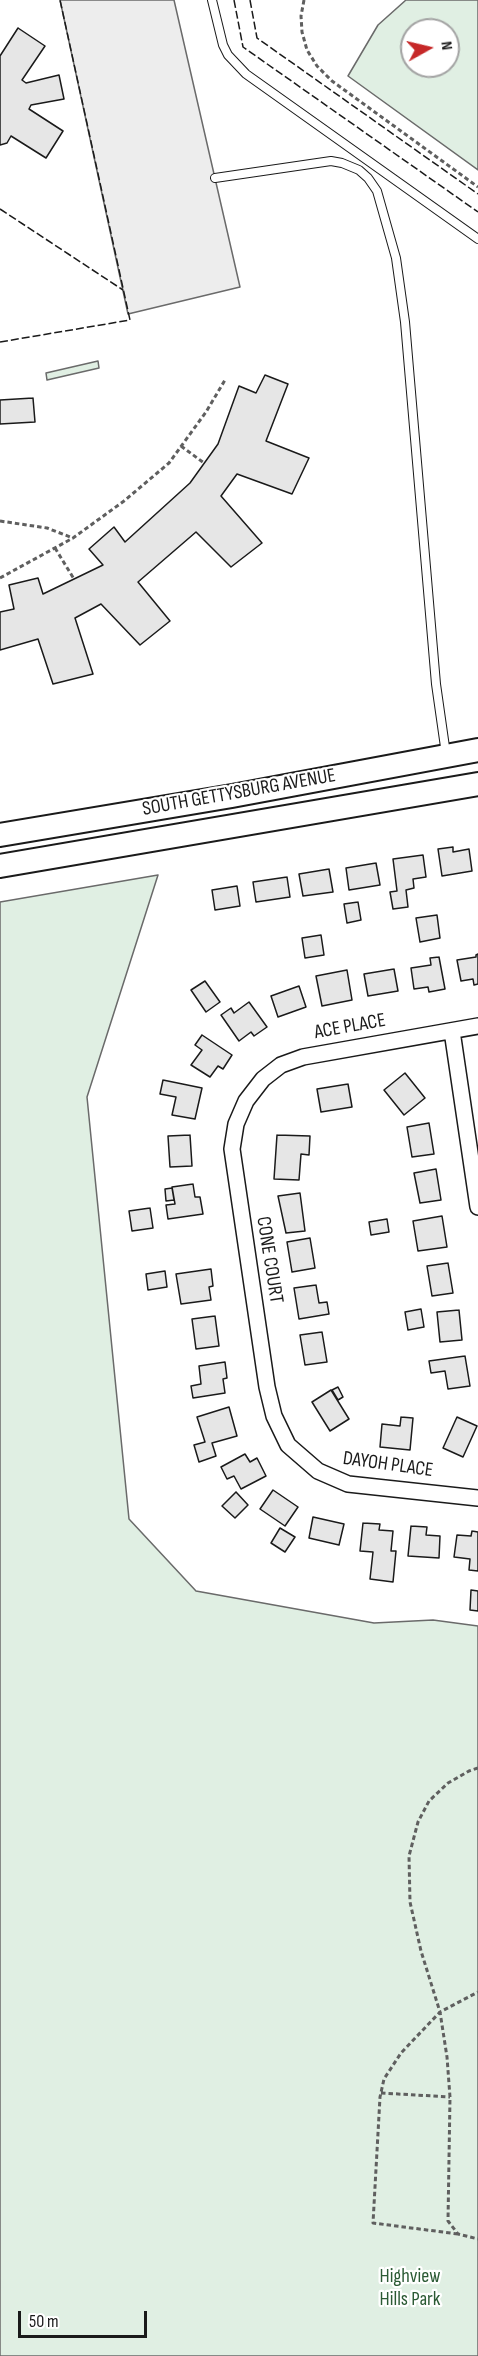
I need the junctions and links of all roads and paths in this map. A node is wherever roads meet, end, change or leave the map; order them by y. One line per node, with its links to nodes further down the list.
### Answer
1 (212, 0): 5 (lane)
2 (304, 0): 4 (path)
3 (215, 177): 15 (lane)
4 (478, 187)
5 (478, 238)
6 (225, 380): 7 (path)
7 (181, 446): 8 (path); 10 (path)
8 (204, 463)
9 (0, 521): 10 (path)
10 (73, 538): 11 (path)
11 (55, 549): 12 (path); 13 (path)
12 (0, 578)
13 (75, 579)
14 (478, 750): 15 (main road, SOUTH GETTYSBURG AVENUE)
15 (447, 755): 17 (main road, SOUTH GETTYSBURG AVENUE)
16 (478, 783): 18 (main road, SOUTH GETTYSBURG AVENUE)
17 (0, 835)
18 (0, 866)
19 (478, 1026): 20 (street, ACE PLACE)
20 (453, 1031): 21 (street, ACE PLACE); 22 (street)
21 (246, 1101): 23 (street, CONE COURT)
22 (478, 1207)
23 (278, 1426): 24 (street, DAYOH PLACE)
24 (478, 1498)
25 (478, 1768): 27 (path)
26 (478, 1992): 27 (path)
27 (440, 2012): 28 (path); 29 (path)
28 (381, 2093): 29 (path); 30 (path)
29 (450, 2097): 30 (path)
30 (458, 2234): 31 (path)
31 (478, 2239)

